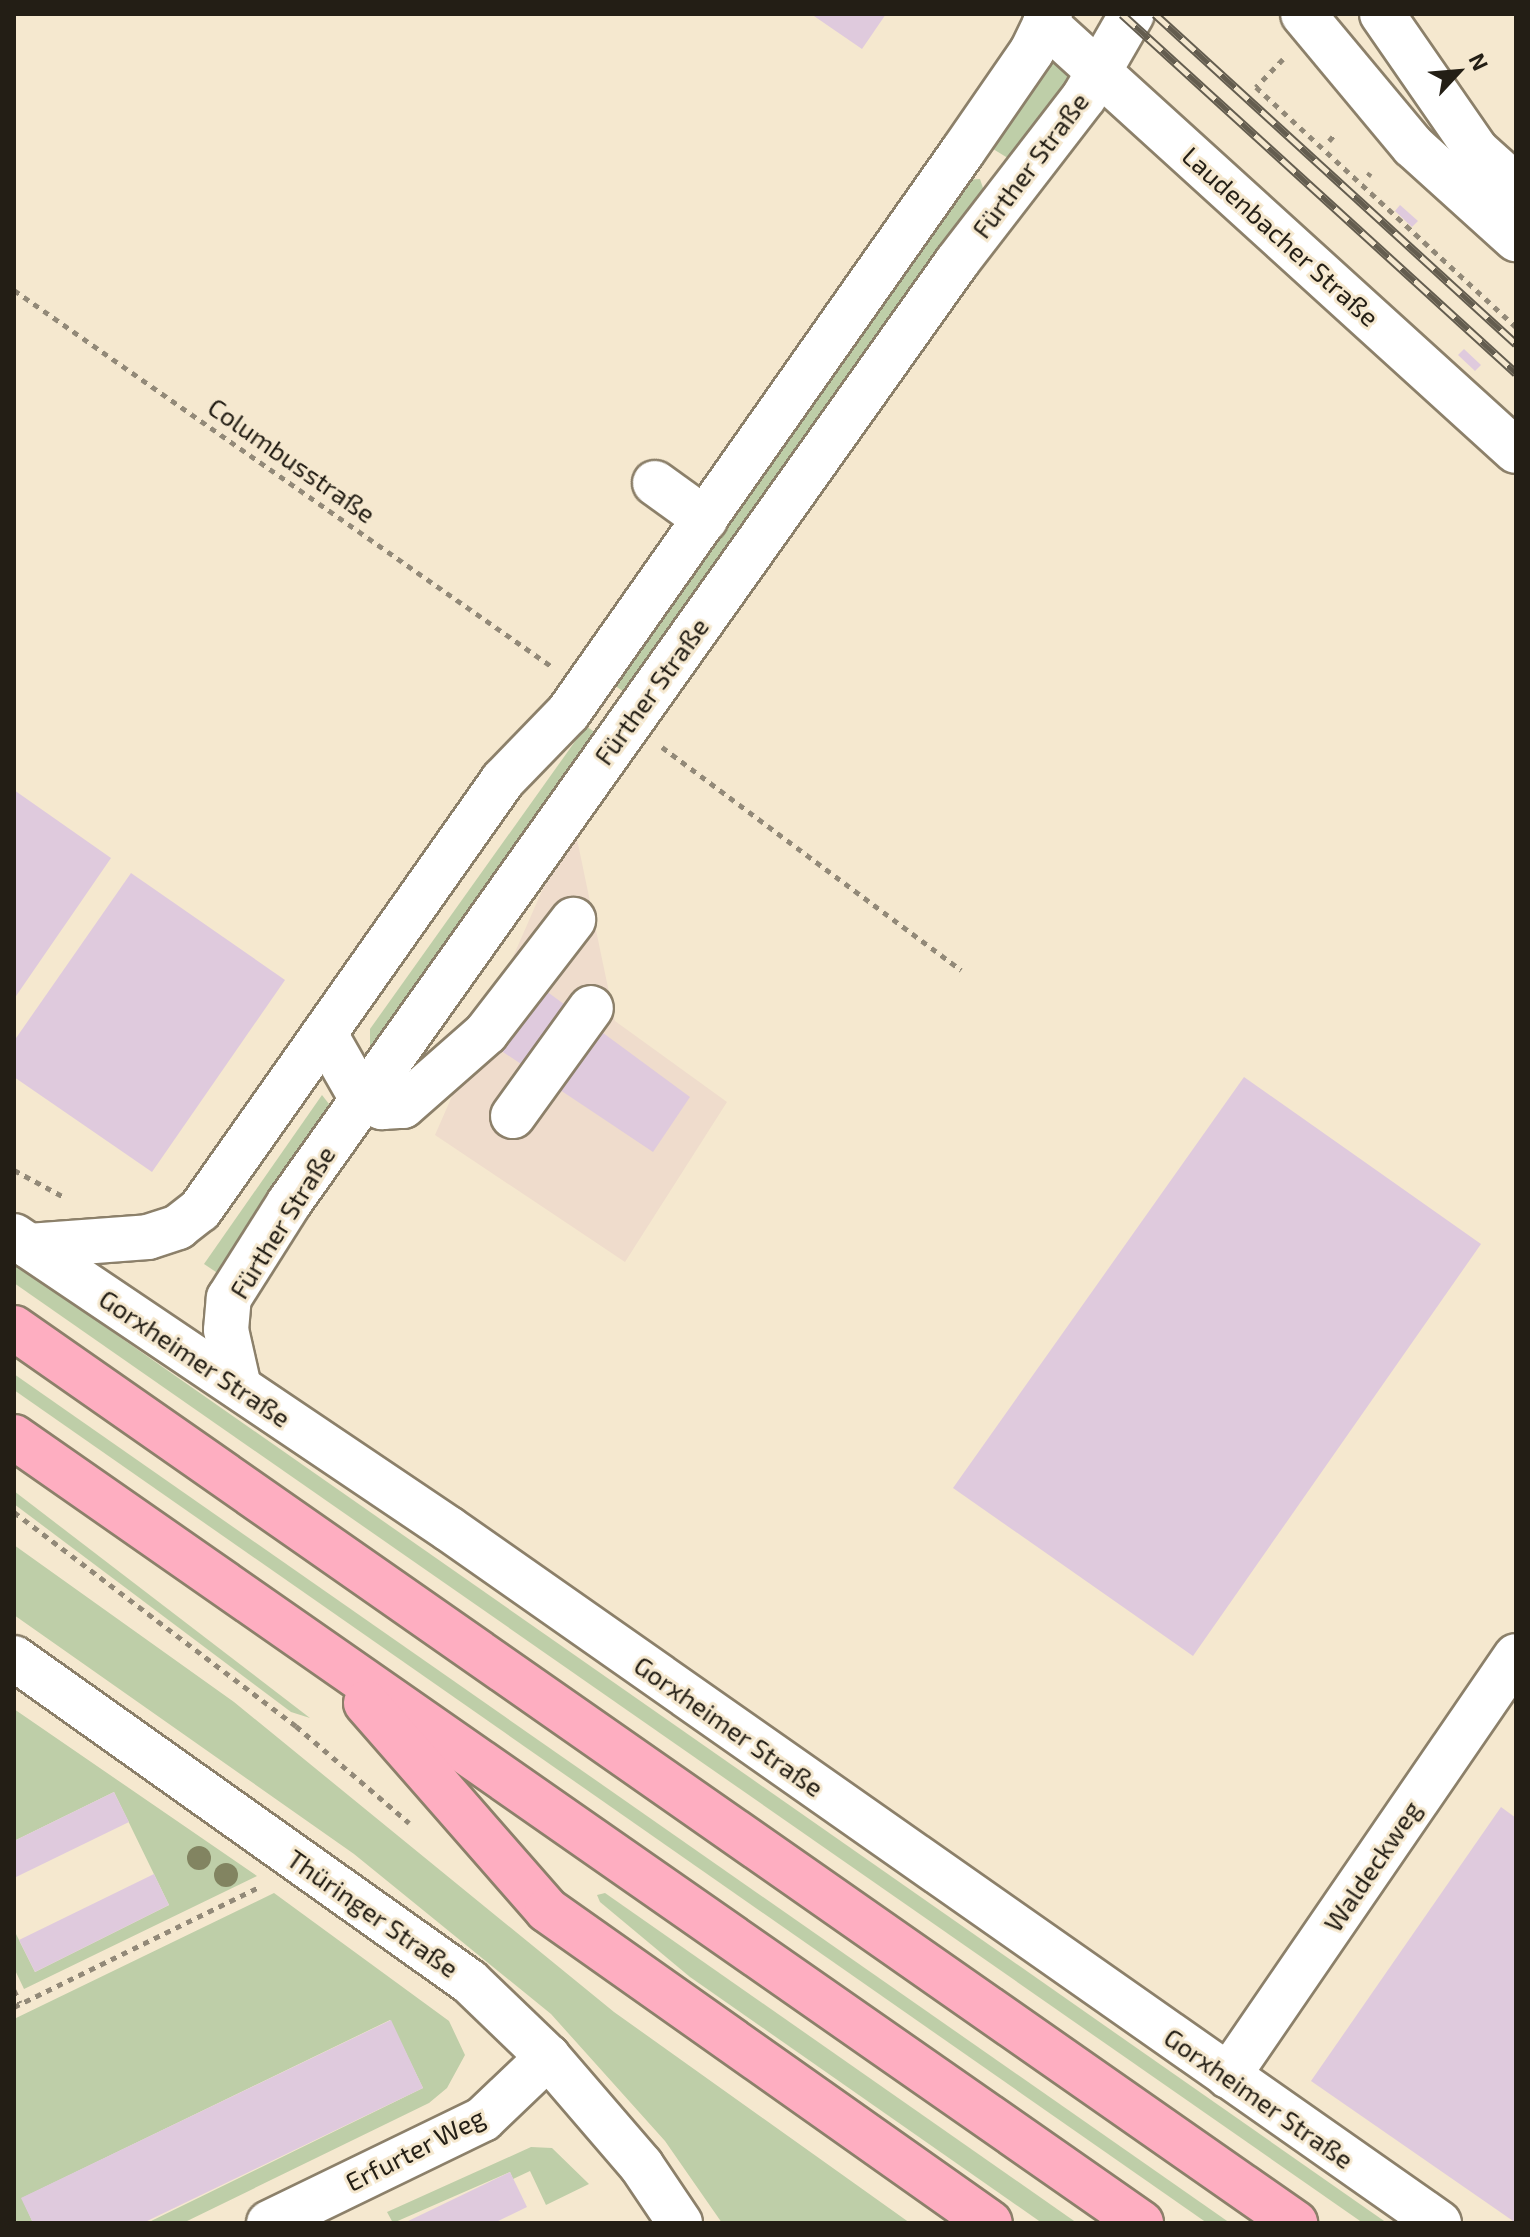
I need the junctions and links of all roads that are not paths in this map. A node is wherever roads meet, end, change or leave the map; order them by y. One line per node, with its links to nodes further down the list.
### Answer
1 (1132, 14): 5 (street, Fürther Straße)
2 (1382, 14): 8 (street)
3 (1047, 18): 5 (street, Laudenbacher Straße); 6 (street, Fürther Straße)
4 (1298, 31): 9 (street)
5 (1099, 69): 7 (street, Fürther Straße); 10 (street, Laudenbacher Straße)
6 (963, 151): 7 (street); 12 (street, Fürther Straße)
7 (1014, 185): 13 (street, Fürther Straße)
8 (1516, 186)
9 (1516, 239)
10 (1516, 451)
11 (655, 483): 12 (street)
12 (705, 519): 16 (street, Fürther Straße)
13 (489, 919): 17 (street); 18 (street, Fürther Straße)
14 (573, 920): 17 (street)
15 (591, 1008): 19 (street)
16 (326, 1036): 18 (street); 20 (street)
17 (442, 1068): 18 (street)
18 (362, 1099): 22 (street, Fürther Straße)
19 (513, 1116)
20 (21, 1241): 22 (street, Gorxheimer Straße)
21 (14, 1328): 33 (highway)
22 (239, 1387): 28 (street, Gorxheimer Straße)
23 (14, 1437): 24 (highway)
24 (320, 1650): 31 (highway); 32 (highway)
25 (1516, 1656): 28 (street, Waldeckweg)
26 (14, 1658): 27 (street, Thüringer Straße)
27 (548, 2057): 29 (street, Erfurter Weg); 30 (street, Thüringer Straße)
28 (1228, 2076): 34 (street, Gorxheimer Straße)
29 (269, 2223)
30 (680, 2223)
31 (990, 2223)
32 (1141, 2223)
33 (1295, 2223)
34 (1439, 2223)

